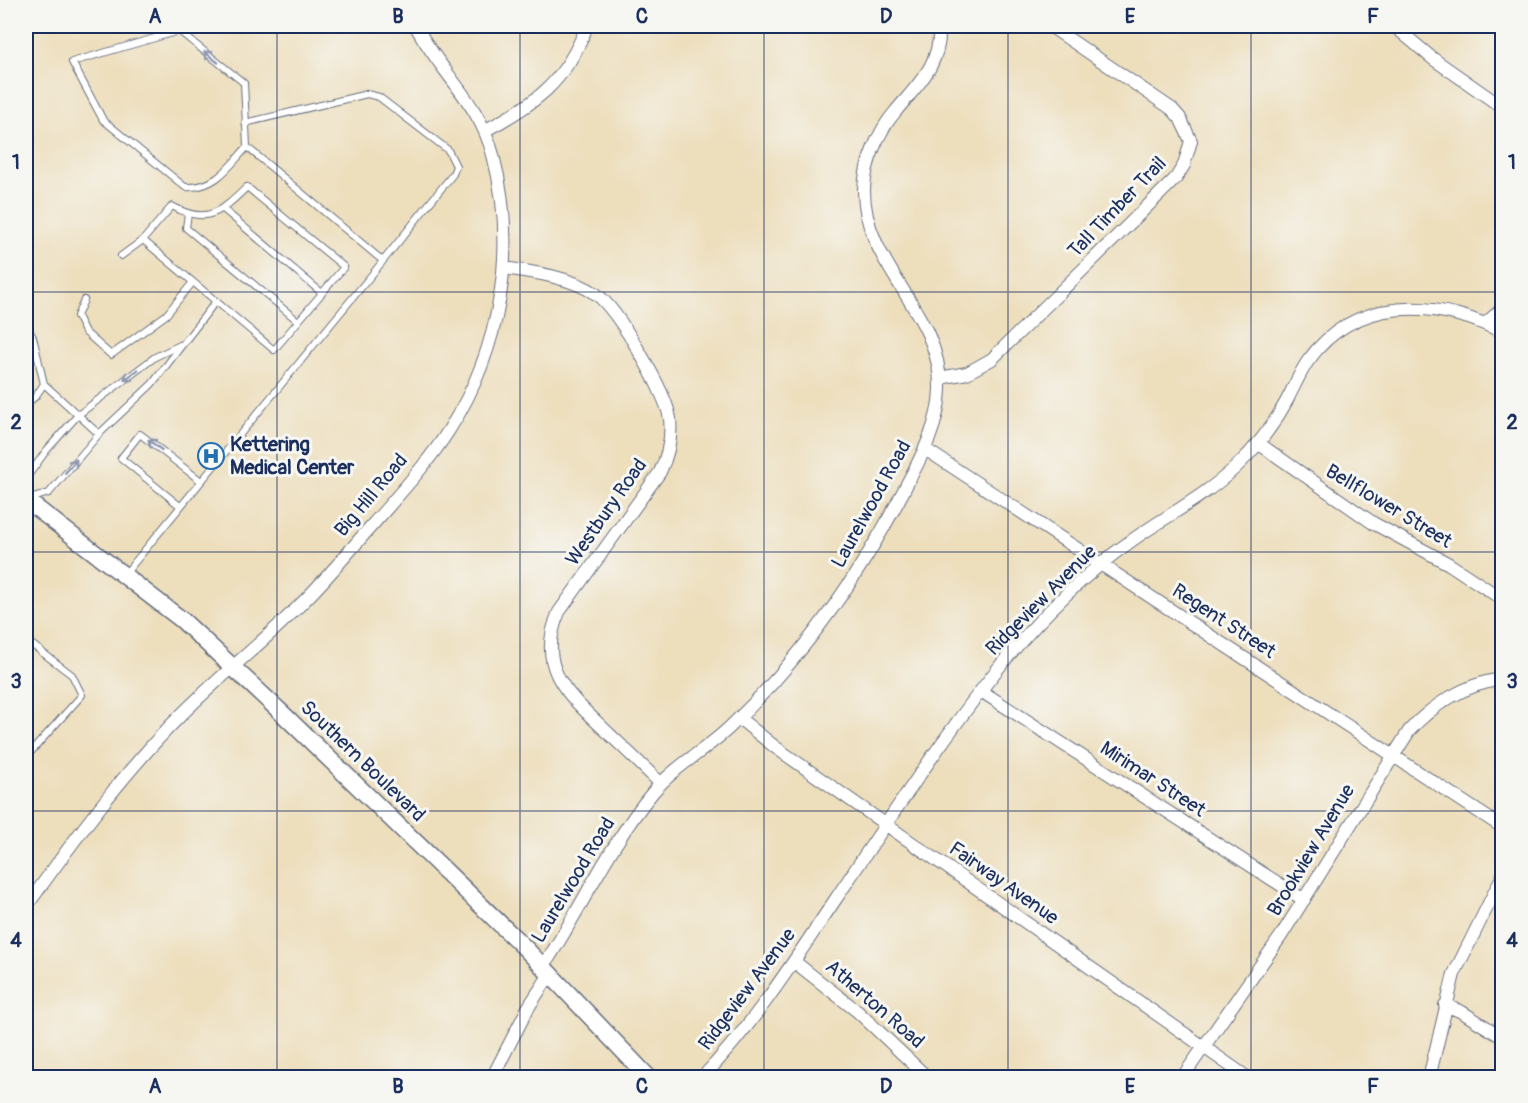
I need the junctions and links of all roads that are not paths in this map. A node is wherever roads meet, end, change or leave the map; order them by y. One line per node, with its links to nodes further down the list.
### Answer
1 (416, 26): 9 (street, Big Hill Road)
2 (587, 26): 9 (street)
3 (939, 26): 27 (street, Laurelwood Road)
4 (1050, 26): 27 (street, Tall Timber Trail)
5 (1394, 26): 7 (street)
6 (178, 28): 8 (lane, one-way to 6); 10 (lane)
7 (1503, 107)
8 (246, 123): 10 (lane); 15 (lane)
9 (486, 130): 16 (street, Big Hill Road)
10 (247, 147): 15 (lane)
11 (223, 209): 12 (lane); 18 (lane); 18 (lane)
12 (188, 213): 13 (lane); 22 (lane)
13 (142, 240): 14 (lane); 17 (lane)
14 (121, 256)
15 (382, 261): 34 (lane)
16 (504, 268): 41 (street, Big Hill Road); 47 (street, Westbury Road)
17 (193, 282): 19 (lane); 20 (lane)
18 (322, 293): 22 (lane)
19 (84, 300)
20 (216, 301): 22 (lane); 26 (lane)
21 (1503, 309): 23 (street)
22 (298, 321)
23 (1485, 324): 25 (street, Ridgeview Avenue); 32 (street, Ridgeview Avenue)
24 (26, 325): 28 (lane)
25 (1503, 332)
26 (181, 344): 30 (lane, one-way to 30); 31 (lane)
27 (940, 378): 33 (street, Laurelwood Road)
28 (44, 384): 29 (lane); 30 (lane)
29 (26, 404)
30 (78, 415): 31 (lane); 35 (lane)
31 (99, 434): 35 (lane, one-way to 31)
32 (1257, 443): 37 (street, Ridgeview Avenue); 39 (street, Bellflower Street)
33 (925, 449): 37 (street, Regent Street); 44 (street, Laurelwood Road)
34 (201, 481): 36 (lane); 36 (lane, one-way to 36)
35 (26, 500): 38 (street, Southern Boulevard)
36 (180, 506): 38 (lane)
37 (1101, 566): 43 (street, Ridgeview Avenue); 46 (street, Regent Street)
38 (124, 574): 41 (street, Southern Boulevard)
39 (1503, 599)
40 (26, 640): 45 (lane)
41 (233, 668): 52 (street, Big Hill Road); 54 (street, Southern Boulevard)
42 (1503, 679): 46 (street, Brookview Avenue)
43 (981, 692): 48 (street, Ridgeview Avenue); 51 (street, Mirimar Street)
44 (739, 718): 47 (street, Laurelwood Road); 48 (street, Fairway Avenue)
45 (26, 752)
46 (1393, 754): 49 (street, Regent Street); 51 (street, Brookview Avenue)
47 (660, 783): 54 (street, Laurelwood Road)
48 (887, 824): 53 (street, Ridgeview Avenue); 57 (street, Fairway Avenue)
49 (1503, 827)
50 (1503, 877): 55 (street)
51 (1304, 900): 57 (street, Brookview Avenue)
52 (26, 907)
53 (796, 963): 60 (street, Ridgeview Avenue); 61 (street, Atherton Road)
54 (547, 971): 58 (street, Laurelwood Road); 59 (street, Southern Boulevard)
55 (1444, 1005): 56 (street); 64 (street)
56 (1503, 1037)
57 (1203, 1047): 62 (street, Brookview Avenue); 63 (street, Fairway Avenue)
58 (492, 1077)
59 (649, 1077)
60 (702, 1077)
61 (928, 1077)
62 (1182, 1077)
63 (1248, 1077)
64 (1430, 1077)

